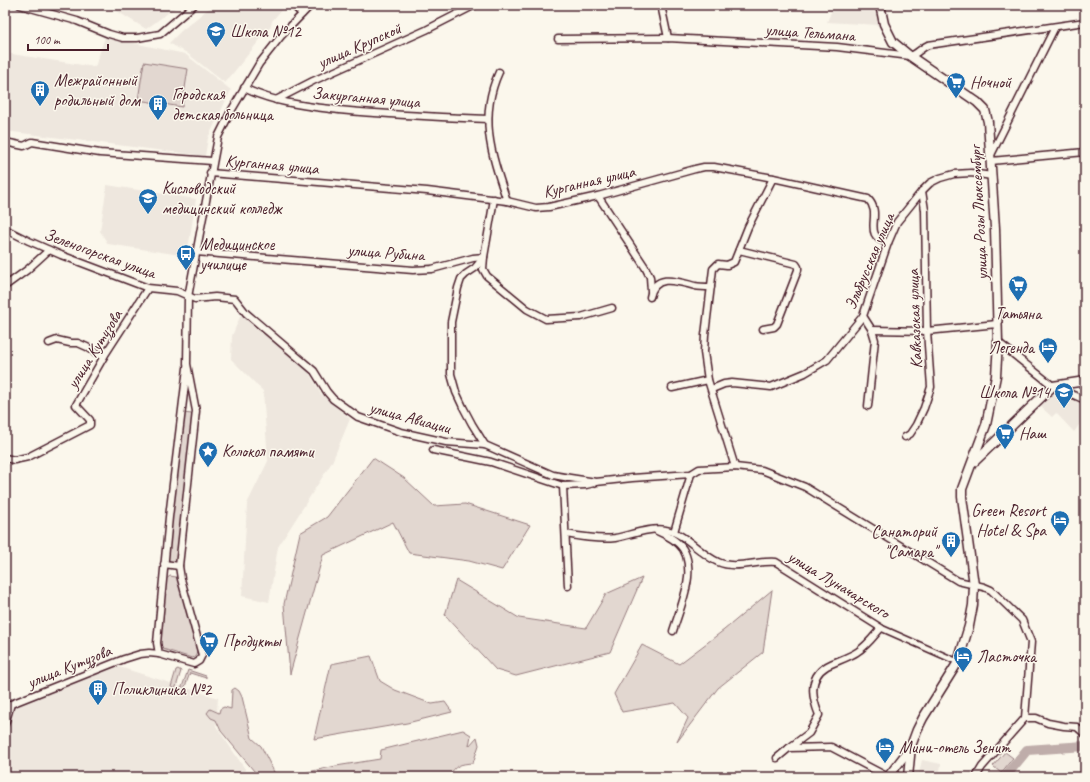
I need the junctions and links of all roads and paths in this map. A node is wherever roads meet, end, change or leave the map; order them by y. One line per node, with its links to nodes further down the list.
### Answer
1 (20, 5): 2 (street)
2 (194, 5)
3 (293, 5): 8 (street)
4 (311, 5): 8 (street, улица Кутузова)
5 (475, 5): 16 (street, улица Крупской)
6 (661, 5): 11 (street)
7 (880, 5): 13 (street, улица Розы Люксембург)
8 (302, 14): 15 (street, улица Кутузова)
9 (1085, 22): 10 (street)
10 (1055, 27): 13 (street); 20 (street)
11 (668, 38): 12 (street, улица Тельмана); 13 (street, улица Тельмана)
12 (558, 39)
13 (910, 56): 20 (street, улица Розы Люксембург)
14 (499, 72): 17 (street)
15 (244, 88): 16 (street, Закурганная улица); 21 (street, улица Кутузова)
16 (276, 100): 17 (street, Закурганная улица)
17 (488, 119): 28 (street)
18 (5, 142): 21 (street, Курганная улица)
19 (1085, 152): 20 (street)
20 (990, 159): 23 (street, улица Розы Люксембург)
21 (212, 161): 22 (street, улица Кутузова)
22 (210, 173): 27 (street, Курганная улица); 33 (street, улица Кутузова)
23 (992, 176): 25 (street, Эльбрусская улица); 41 (street, улица Розы Люксембург)
24 (772, 178): 26 (street, Курганная улица); 30 (street, Курганная улица); 32 (street)
25 (922, 191): 30 (street, Эльбрусская улица); 44 (street, Кавказская улица)
26 (598, 196): 28 (street, Курганная улица); 36 (street)
27 (494, 199): 28 (street, Курганная улица); 34 (street)
28 (506, 201)
29 (5, 229): 31 (street, Зеленогорская улица)
30 (888, 243): 40 (street, Эльбрусская улица)
31 (49, 250): 35 (street); 37 (street, Зеленогорская улица)
32 (739, 250): 36 (street); 42 (street)
33 (196, 252): 34 (street, улица Рубина); 38 (street, улица Кутузова)
34 (484, 258): 39 (street); 57 (street)
35 (5, 286)
36 (712, 287): 49 (street)
37 (148, 288): 38 (street, Зеленогорская улица); 47 (street, улица Кутузова)
38 (188, 297): 48 (street, улица Кутузова); 57 (street, улица Авиации)
39 (612, 308)
40 (864, 316): 43 (street); 53 (street, Эльбрусская улица)
41 (997, 324): 44 (street); 45 (street, улица Розы Люксембург)
42 (763, 329)
43 (872, 330): 44 (street); 55 (street)
44 (927, 331): 56 (street, Кавказская улица)
45 (998, 342): 51 (street); 60 (street, улица Розы Люксембург)
46 (49, 343): 47 (street)
47 (104, 357): 59 (street, улица Кутузова)
48 (188, 364): 68 (street, улица Кутузова); 69 (street, улица Кутузова)
49 (708, 380): 52 (street); 53 (street)
50 (1085, 381): 51 (street)
51 (1053, 386): 54 (street); 60 (street)
52 (672, 388)
53 (712, 389): 61 (street)
54 (1085, 400)
55 (868, 406)
56 (905, 437)
57 (484, 445): 63 (street, улица Авиации)
58 (433, 450): 64 (street, улица Авиации)
59 (5, 458)
60 (971, 465): 70 (street, улица Розы Люксембург)
61 (735, 467): 62 (street, улица Авиации); 70 (street, улица Авиации)
62 (691, 474): 63 (street, улица Авиации); 66 (street)
63 (596, 482): 64 (street, улица Авиации)
64 (563, 486): 67 (street)
65 (656, 530): 66 (street, улица Луначарского); 67 (street, улица Луначарского); 73 (street)
66 (674, 532): 72 (street, улица Луначарского)
67 (566, 534): 71 (street)
68 (164, 564): 69 (street); 74 (street, улица Кутузова)
69 (179, 566): 74 (street, улица Кутузова)
70 (974, 585): 75 (street, улица Розы Люксембург); 76 (street, улица Авиации)
71 (568, 586)
72 (881, 628): 75 (street, улица Луначарского); 80 (street)
73 (673, 631)
74 (158, 654): 77 (street, улица Кутузова)
75 (958, 662): 79 (street, улица Розы Люксембург)
76 (1026, 718): 78 (street); 84 (street)
77 (5, 724)
78 (1085, 734)
79 (912, 746): 82 (street); 83 (street)
80 (789, 748): 81 (street); 82 (street)
81 (777, 758)
82 (888, 777)
83 (908, 777)
84 (976, 777)

